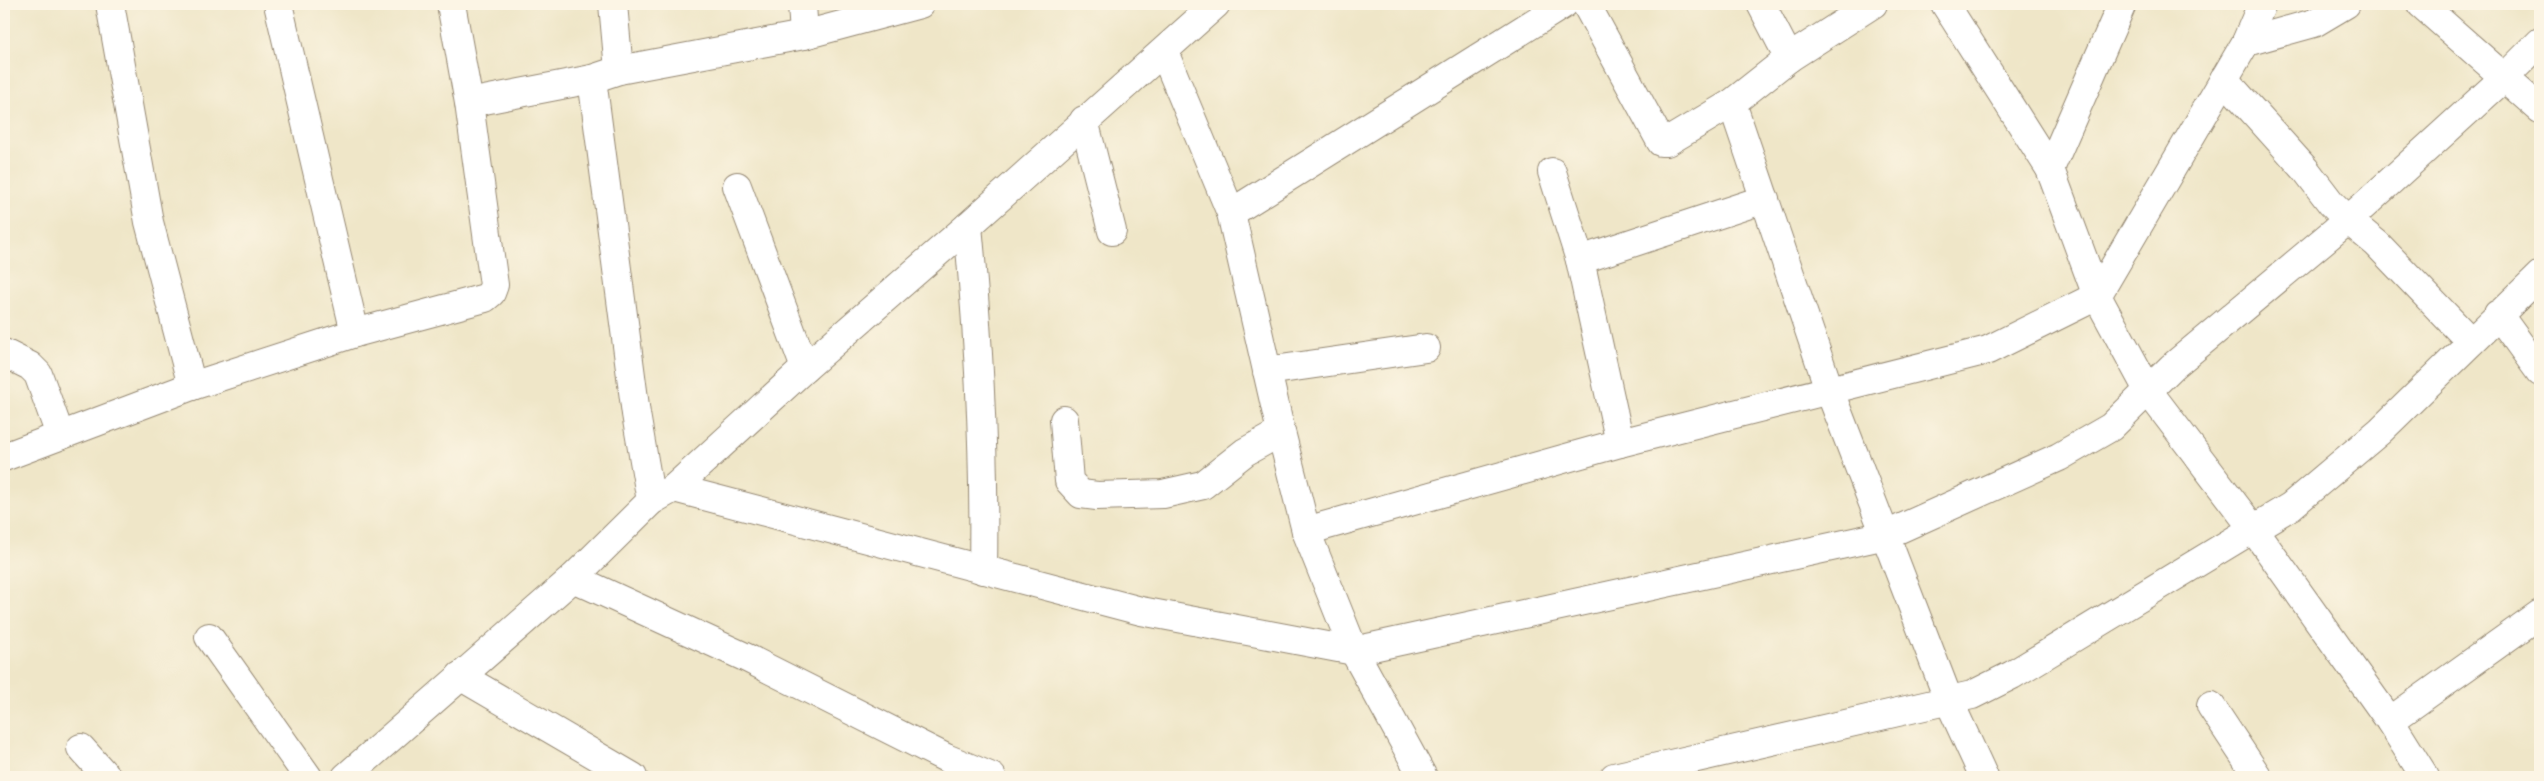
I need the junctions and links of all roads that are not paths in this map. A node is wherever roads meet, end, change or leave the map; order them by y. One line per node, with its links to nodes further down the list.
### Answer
1 (110, 4): 49 (street)
2 (278, 4): 42 (street)
3 (451, 4): 26 (street)
4 (613, 4): 22 (street)
5 (802, 4): 17 (street)
6 (1564, 4): 34 (street)
7 (1586, 4): 27 (street)
8 (1761, 4): 21 (street)
9 (1873, 4): 21 (street)
10 (1945, 4): 30 (street)
11 (2122, 4): 30 (street)
12 (2262, 4): 18 (street)
13 (2346, 4): 18 (street)
14 (2421, 4): 23 (street)
15 (913, 5): 17 (street)
16 (1203, 8): 20 (street)
17 (804, 35): 22 (street)
18 (2246, 42): 25 (street)
19 (2540, 42): 23 (street)
20 (1164, 52): 29 (street); 34 (street)
21 (1788, 58): 27 (street)
22 (619, 70): 24 (street)
23 (2505, 77): 28 (street); 35 (street)
24 (592, 78): 26 (street); 57 (street)
25 (2224, 79): 35 (street); 40 (street)
26 (470, 102): 42 (street)
27 (1732, 103): 33 (street)
28 (2540, 109)
29 (1084, 120): 36 (street); 37 (street)
30 (2050, 169): 40 (street)
31 (1552, 172): 38 (street)
32 (738, 186): 46 (street)
33 (1765, 199): 38 (street); 50 (street)
34 (1231, 213): 47 (street)
35 (2348, 220): 43 (street); 51 (street)
36 (968, 226): 46 (street); 61 (street)
37 (1112, 231)
38 (1580, 260): 55 (street)
39 (2540, 275): 41 (street)
40 (2097, 296): 50 (street); 51 (street)
41 (2498, 314): 43 (street); 48 (street)
42 (355, 333): 49 (street)
43 (2471, 342): 58 (street)
44 (1426, 348): 47 (street)
45 (4, 353): 54 (street)
46 (805, 368): 57 (street)
47 (1267, 371): 53 (street)
48 (2540, 372)
49 (192, 386): 54 (street)
50 (1829, 389): 55 (street); 60 (street)
51 (2148, 392): 58 (street); 60 (street)
52 (1064, 420): 53 (street)
53 (1281, 432): 59 (street)
54 (60, 436): 56 (street)
55 (1620, 443): 59 (street)
56 (4, 457)
57 (663, 495): 61 (street); 62 (street)
58 (2254, 530): 67 (street); 69 (street)
59 (1306, 532): 65 (street)
60 (1886, 535): 65 (street); 67 (street)
61 (983, 570): 65 (street)
62 (573, 578): 66 (street); 75 (street)
63 (2540, 614): 69 (street)
64 (209, 637): 72 (street)
65 (1354, 651): 76 (street)
66 (460, 676): 73 (street); 74 (street)
67 (1949, 701): 77 (street); 78 (street)
68 (2212, 706): 79 (street)
69 (2390, 721): 80 (street)
70 (81, 748): 71 (street)
71 (107, 777)
72 (308, 777)
73 (346, 777)
74 (633, 777)
75 (992, 777)
76 (1423, 777)
77 (1614, 777)
78 (1984, 777)
79 (2258, 777)
80 (2425, 777)

